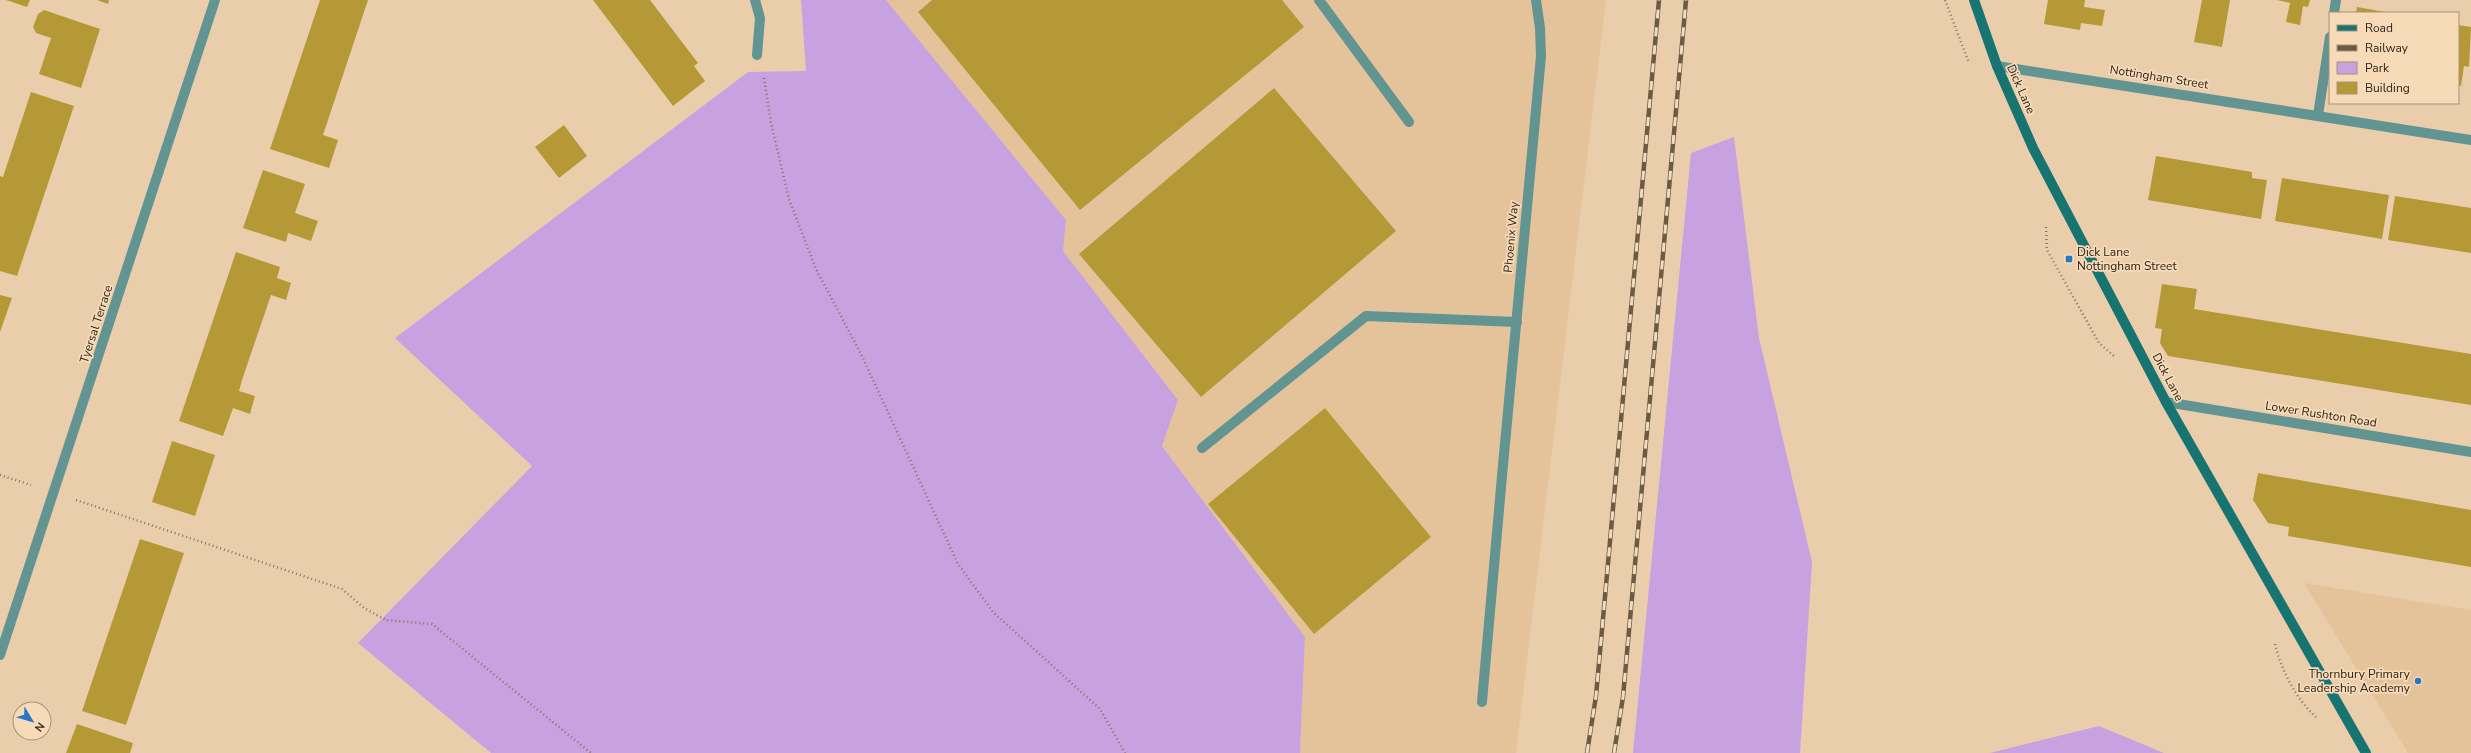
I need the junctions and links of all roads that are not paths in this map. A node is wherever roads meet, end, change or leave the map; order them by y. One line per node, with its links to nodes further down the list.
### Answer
1 (215, 0): 18 (street, Tyersal Terrace)
2 (755, 0): 9 (street)
3 (1319, 0): 12 (street)
4 (1536, 0): 14 (street, Phoenix Way)
5 (1974, 0): 10 (street, Dick Lane)
6 (2336, 0): 7 (street)
7 (2334, 12)
8 (2329, 44): 11 (street)
9 (757, 55)
10 (1997, 66): 11 (street, Nottingham Street); 15 (street, Dick Lane)
11 (2318, 115): 13 (street, Nottingham Street)
12 (1409, 122)
13 (2471, 140)
14 (1517, 322): 16 (street); 19 (street, Phoenix Way)
15 (2166, 402): 17 (street, Lower Rushton Road); 20 (street, Dick Lane)
16 (1202, 448)
17 (2471, 452)
18 (0, 655)
19 (1482, 702)
20 (2366, 753)

